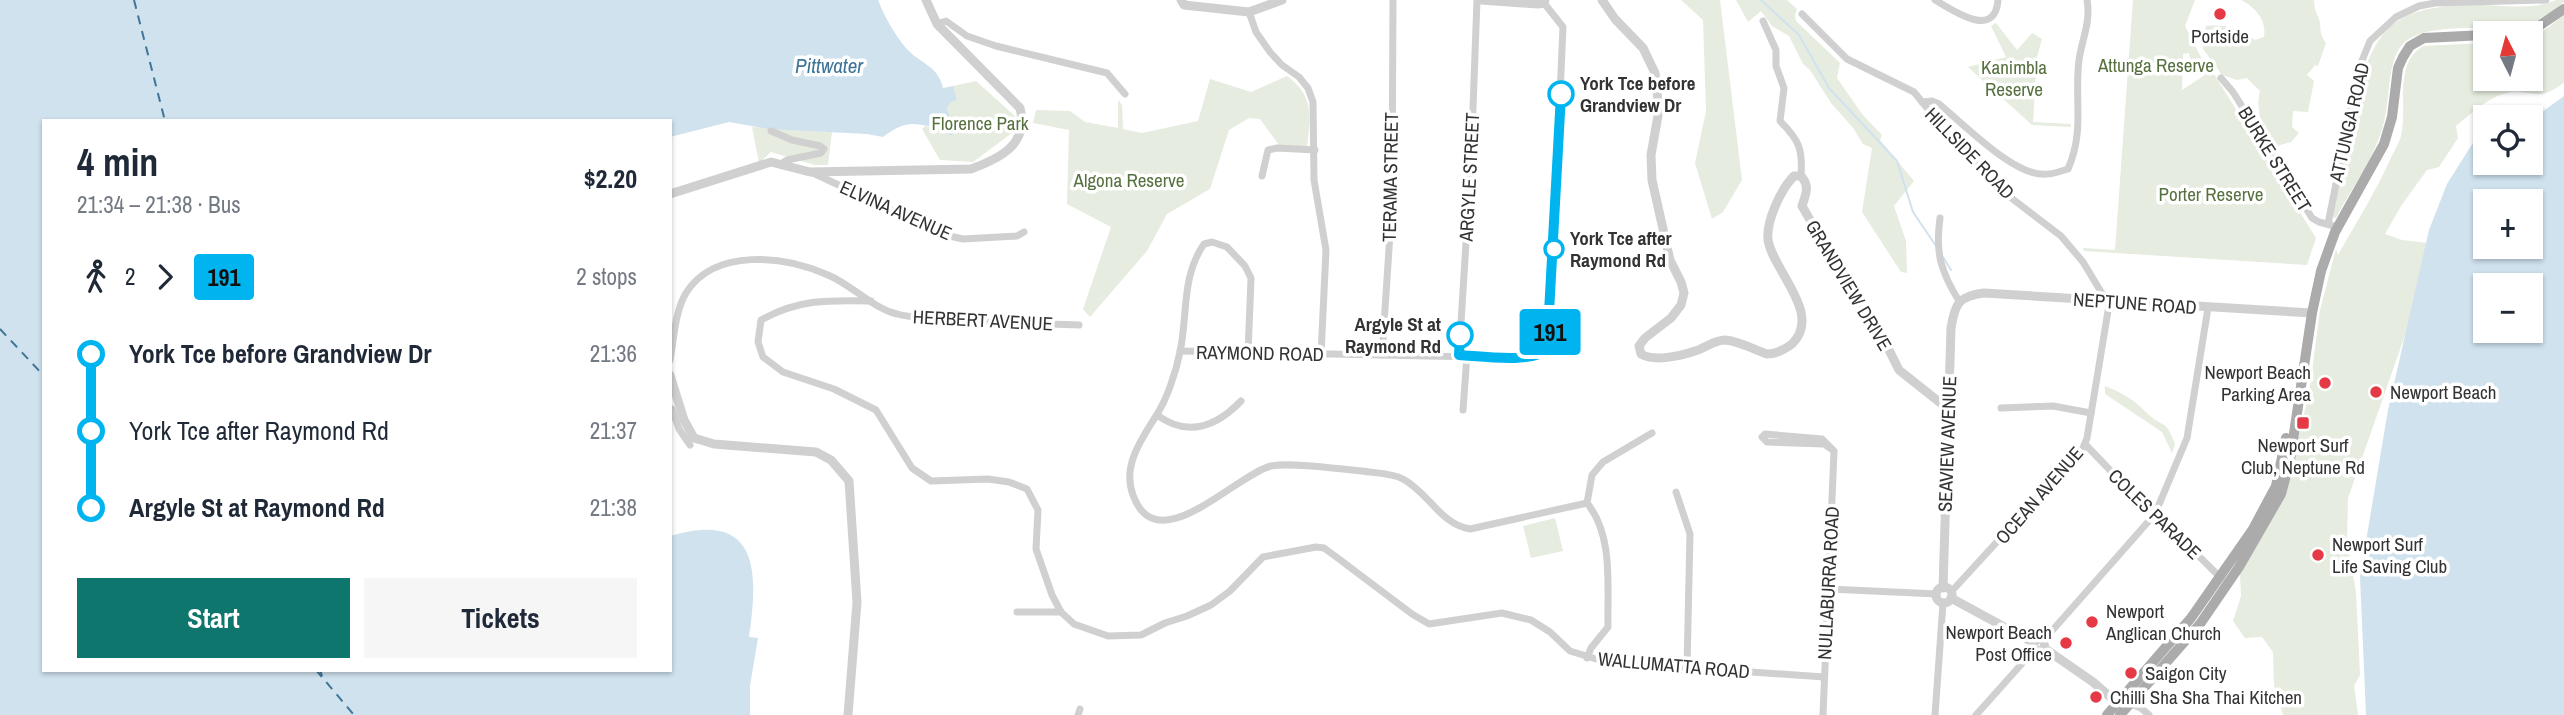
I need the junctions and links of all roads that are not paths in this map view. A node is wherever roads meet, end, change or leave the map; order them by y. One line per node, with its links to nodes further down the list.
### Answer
1 (926, 0): 17 (street)
2 (1181, 0): 13 (street)
3 (1282, 0): 13 (street)
4 (1393, 0): 42 (street, TERAMA STREET)
5 (1479, 0): 11 (street); 43 (street, ARGYLE STREET)
6 (1602, 0): 27 (street)
7 (1935, 0): 8 (street)
8 (1998, 0)
9 (2087, 0): 21 (street, HILLSIDE ROAD)
10 (2546, 0): 30 (street, ATTUNGA ROAD)
11 (1544, 1): 43 (street, RAYMOND ROAD)
12 (2564, 9): 16 (main road)
13 (1249, 12): 23 (street)
14 (1802, 14): 21 (street)
15 (1763, 21): 27 (street)
16 (2543, 23)
17 (937, 24): 20 (street); 25 (street)
18 (2473, 35): 30 (main road)
19 (2221, 78): 30 (street, BURKE STREET)
20 (1125, 94)
21 (1922, 102): 34 (street, HILLSIDE ROAD)
22 (771, 131): 24 (street)
23 (1315, 150): 26 (street); 41 (street)
24 (781, 164): 25 (street); 28 (street)
25 (810, 172): 31 (street, ELVINA AVENUE)
26 (1262, 176)
27 (1801, 176): 48 (street, GRANDVIEW DRIVE)
28 (672, 193)
29 (1940, 219): 33 (street)
30 (2333, 225): 36 (main road)
31 (1024, 232)
32 (871, 301): 37 (street, HERBERT AVENUE); 38 (street, HERBERT AVENUE); 64 (street)
33 (1959, 301): 34 (street, NEPTUNE ROAD); 48 (street, SEAVIEW AVENUE)
34 (2106, 301): 35 (street, NEPTUNE ROAD); 50 (street, OCEAN AVENUE)
35 (2208, 308): 36 (street, NEPTUNE ROAD); 59 (street)
36 (2312, 313): 60 (main road)
37 (1079, 325)
38 (672, 350)
39 (1180, 351): 40 (street, RAYMOND ROAD); 40 (street); 51 (street)
40 (1248, 353): 41 (street, RAYMOND ROAD)
41 (1321, 355): 42 (street, RAYMOND ROAD)
42 (1382, 355): 43 (street, RAYMOND ROAD)
43 (1463, 355): 49 (street, ARGYLE STREET)
44 (672, 381): 71 (street)
45 (1241, 401): 51 (street)
46 (2001, 408): 50 (street)
47 (672, 409): 52 (street)
48 (1948, 409): 62 (street, SEAVIEW AVENUE)
49 (1464, 410)
50 (2091, 413): 54 (street, OCEAN AVENUE)
51 (1157, 415): 58 (street)
52 (674, 421): 55 (street)
53 (1652, 433): 58 (street)
54 (2085, 444): 59 (street, COLES PARADE); 62 (street, OCEAN AVENUE)
55 (690, 445)
56 (1834, 451): 56 (street); 61 (street, NULLABURRA ROAD)
57 (1676, 492): 67 (street)
58 (1587, 503): 66 (street)
59 (2155, 514): 60 (street, COLES PARADE); 65 (street)
60 (2224, 580): 69 (main road); 70 (main road)
61 (1829, 589): 62 (street); 68 (street, NULLABURRA ROAD)
62 (1945, 595): 65 (street); 73 (street, SEAVIEW AVENUE)
63 (1017, 612): 64 (street)
64 (1060, 612): 66 (street, WALLUMATTA ROAD)
65 (2039, 645): 69 (street); 74 (street)
66 (1587, 658): 67 (street, WALLUMATTA ROAD)
67 (1687, 667): 68 (street, WALLUMATTA ROAD)
68 (1824, 677): 72 (street, NULLABURRA ROAD)
69 (2117, 703): 75 (main road)
70 (2130, 704): 76 (main road); 77 (street)
71 (848, 715)
72 (1823, 715)
73 (1935, 715)
74 (1976, 715)
75 (2107, 715)
76 (2120, 715)
77 (2149, 715)

